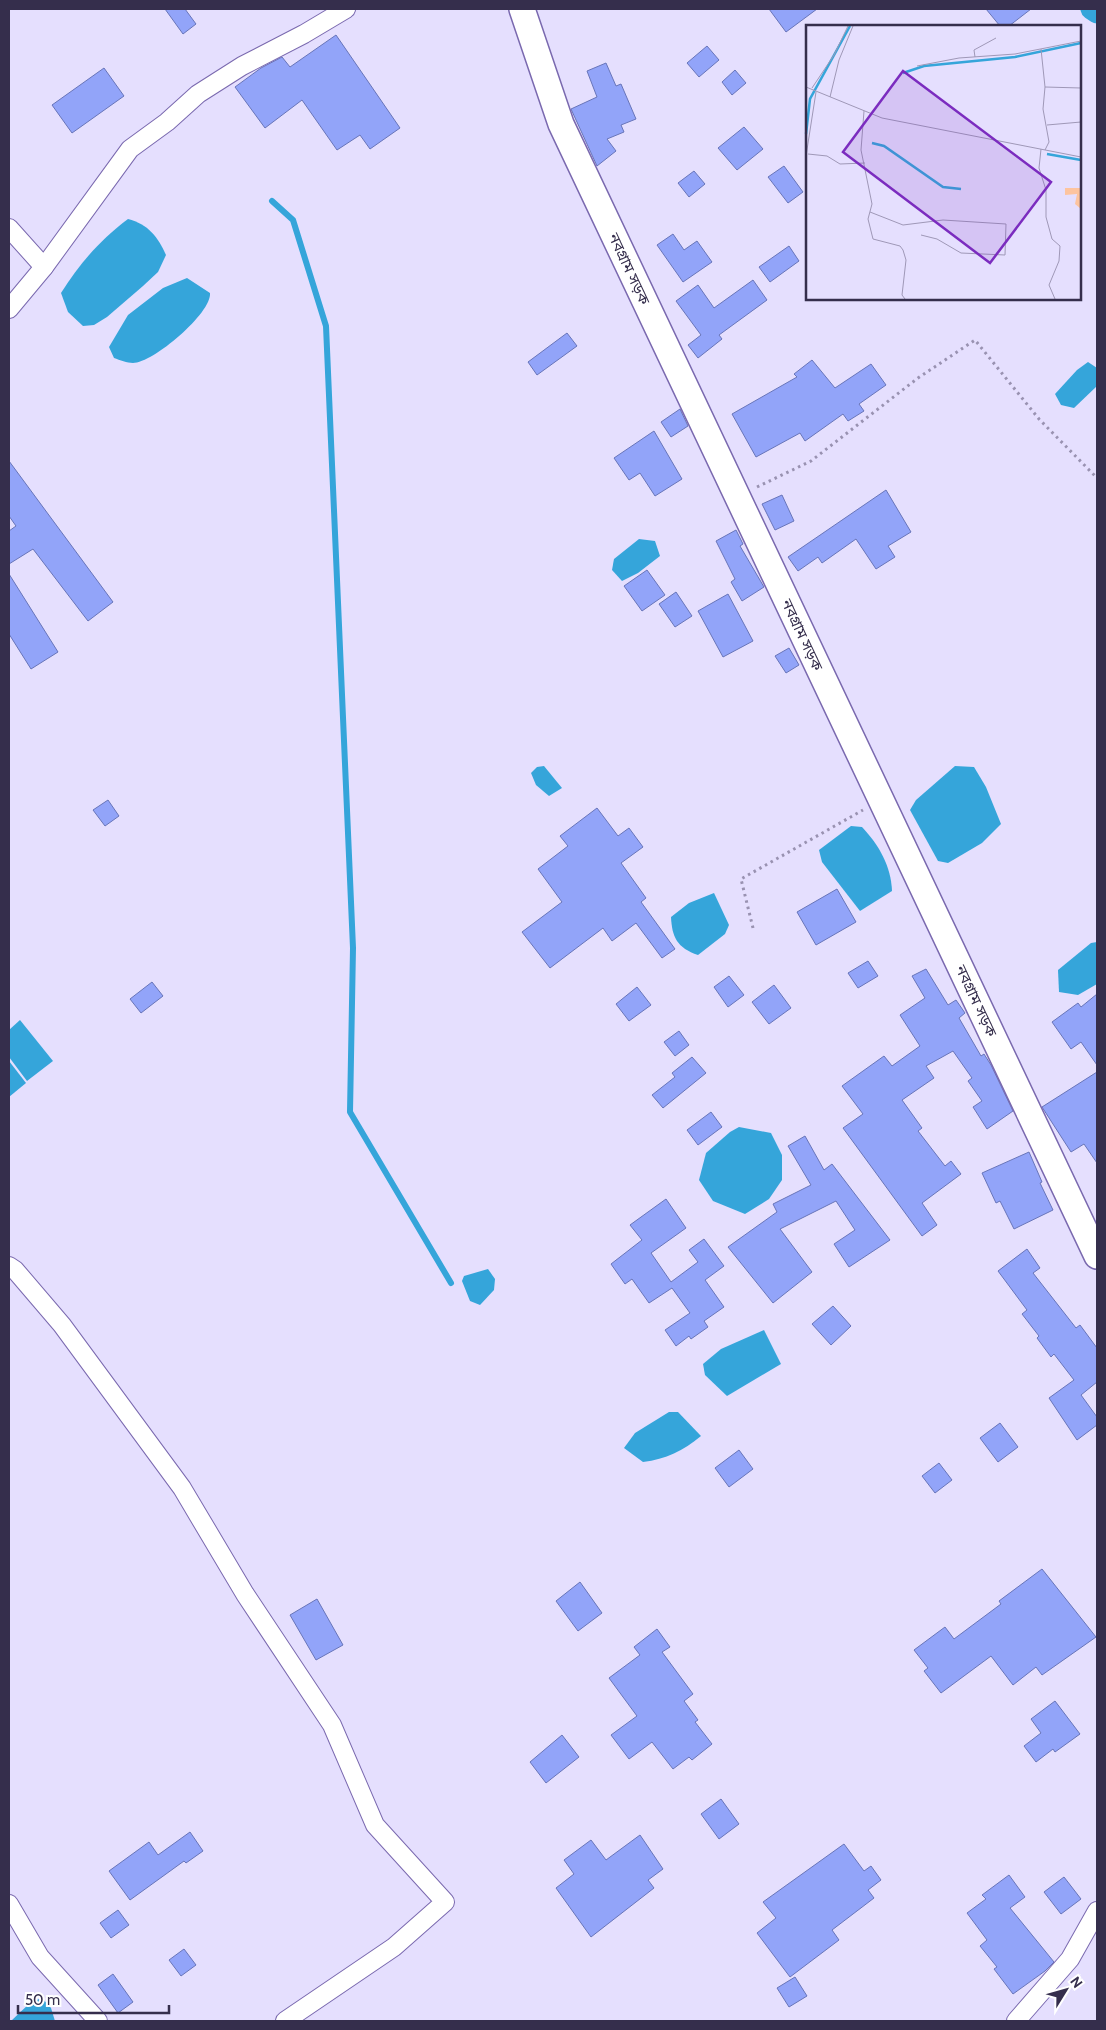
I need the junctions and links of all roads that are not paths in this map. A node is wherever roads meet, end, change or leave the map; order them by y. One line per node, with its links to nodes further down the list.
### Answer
1 (346, 9): 4 (street)
2 (522, 9): 6 (main road, নবগ্রাম সড়ক)
3 (9, 228): 4 (street)
4 (44, 267): 5 (street)
5 (9, 310)
6 (1097, 1256)
7 (9, 1266): 11 (street)
8 (9, 1904): 10 (street)
9 (1097, 1911): 12 (street)
10 (98, 2021)
11 (285, 2021)
12 (1016, 2021)

